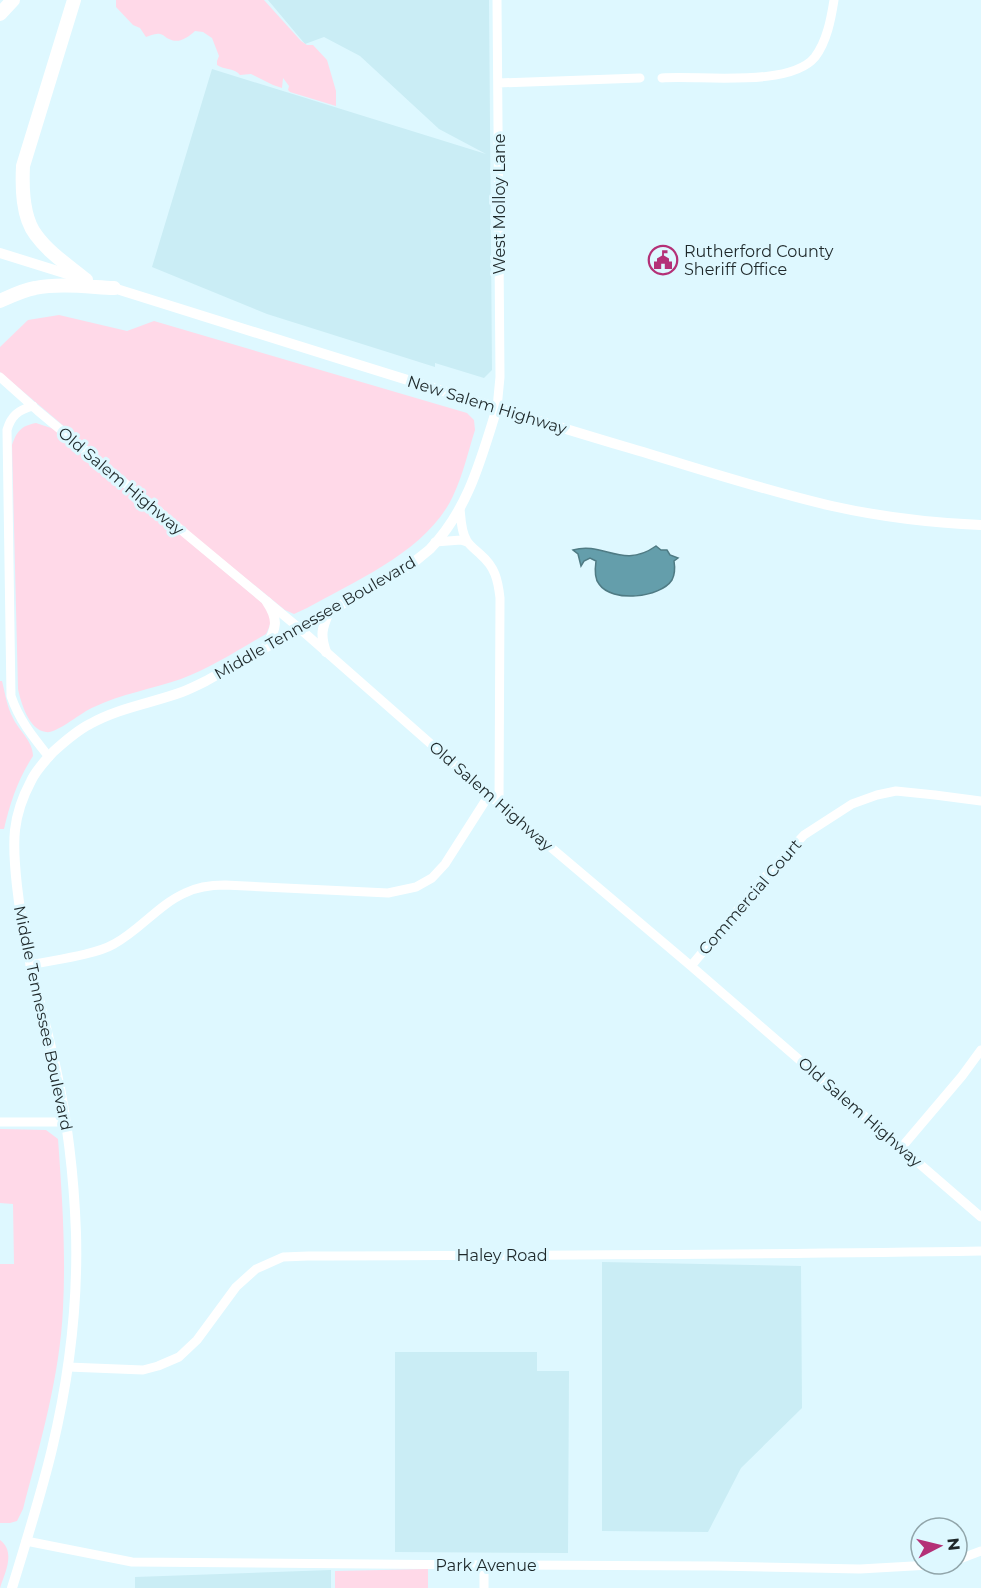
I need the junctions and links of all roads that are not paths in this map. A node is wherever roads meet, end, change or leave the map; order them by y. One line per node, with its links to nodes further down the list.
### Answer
1 (13, 0): 5 (highway)
2 (74, 0): 10 (highway)
3 (497, 0): 8 (street, West Molloy Lane)
4 (834, 0): 7 (street)
5 (0, 14)
6 (640, 78): 8 (street)
7 (662, 78)
8 (498, 83): 15 (street, West Molloy Lane)
9 (0, 253): 10 (main road, New Salem Highway)
10 (86, 280): 11 (main road, New Salem Highway)
11 (114, 288): 12 (highway); 15 (main road, New Salem Highway)
12 (0, 301)
13 (0, 376): 14 (street, Old Salem Highway)
14 (33, 406): 20 (street); 21 (street, Old Salem Highway)
15 (497, 408): 16 (main road, Middle Tennessee Boulevard); 17 (main road, New Salem Highway)
16 (460, 508): 18 (main road, Middle Tennessee Boulevard); 19 (street)
17 (981, 525)
18 (435, 542): 19 (street); 22 (main road, Middle Tennessee Boulevard)
19 (467, 542): 29 (street)
20 (4, 582): 26 (street)
21 (267, 602): 23 (street, Old Salem Highway); 24 (main road)
22 (329, 612): 23 (main road, Middle Tennessee Boulevard); 25 (main road)
23 (299, 628): 24 (main road, Middle Tennessee Boulevard); 25 (street, Old Salem Highway)
24 (267, 646): 26 (main road, Middle Tennessee Boulevard)
25 (326, 652): 27 (street, Old Salem Highway)
26 (49, 757): 30 (main road, Middle Tennessee Boulevard)
27 (489, 795): 29 (street, Old Salem Highway); 30 (street)
28 (981, 801): 31 (street, Commercial Court)
29 (500, 804): 31 (street, Old Salem Highway)
30 (30, 965): 34 (main road, Middle Tennessee Boulevard)
31 (692, 966): 35 (street, Old Salem Highway)
32 (981, 1050): 35 (street)
33 (0, 1122): 34 (street)
34 (66, 1122): 38 (main road, Middle Tennessee Boulevard)
35 (901, 1148): 36 (street, Old Salem Highway)
36 (981, 1217)
37 (981, 1251): 38 (street, Haley Road)
38 (68, 1367): 39 (main road, Middle Tennessee Boulevard)
39 (26, 1541): 40 (street, Park Avenue); 42 (main road, Middle Tennessee Boulevard)
40 (484, 1565): 41 (street, Park Avenue); 43 (street)
41 (909, 1566)
42 (12, 1588)
43 (484, 1588)

